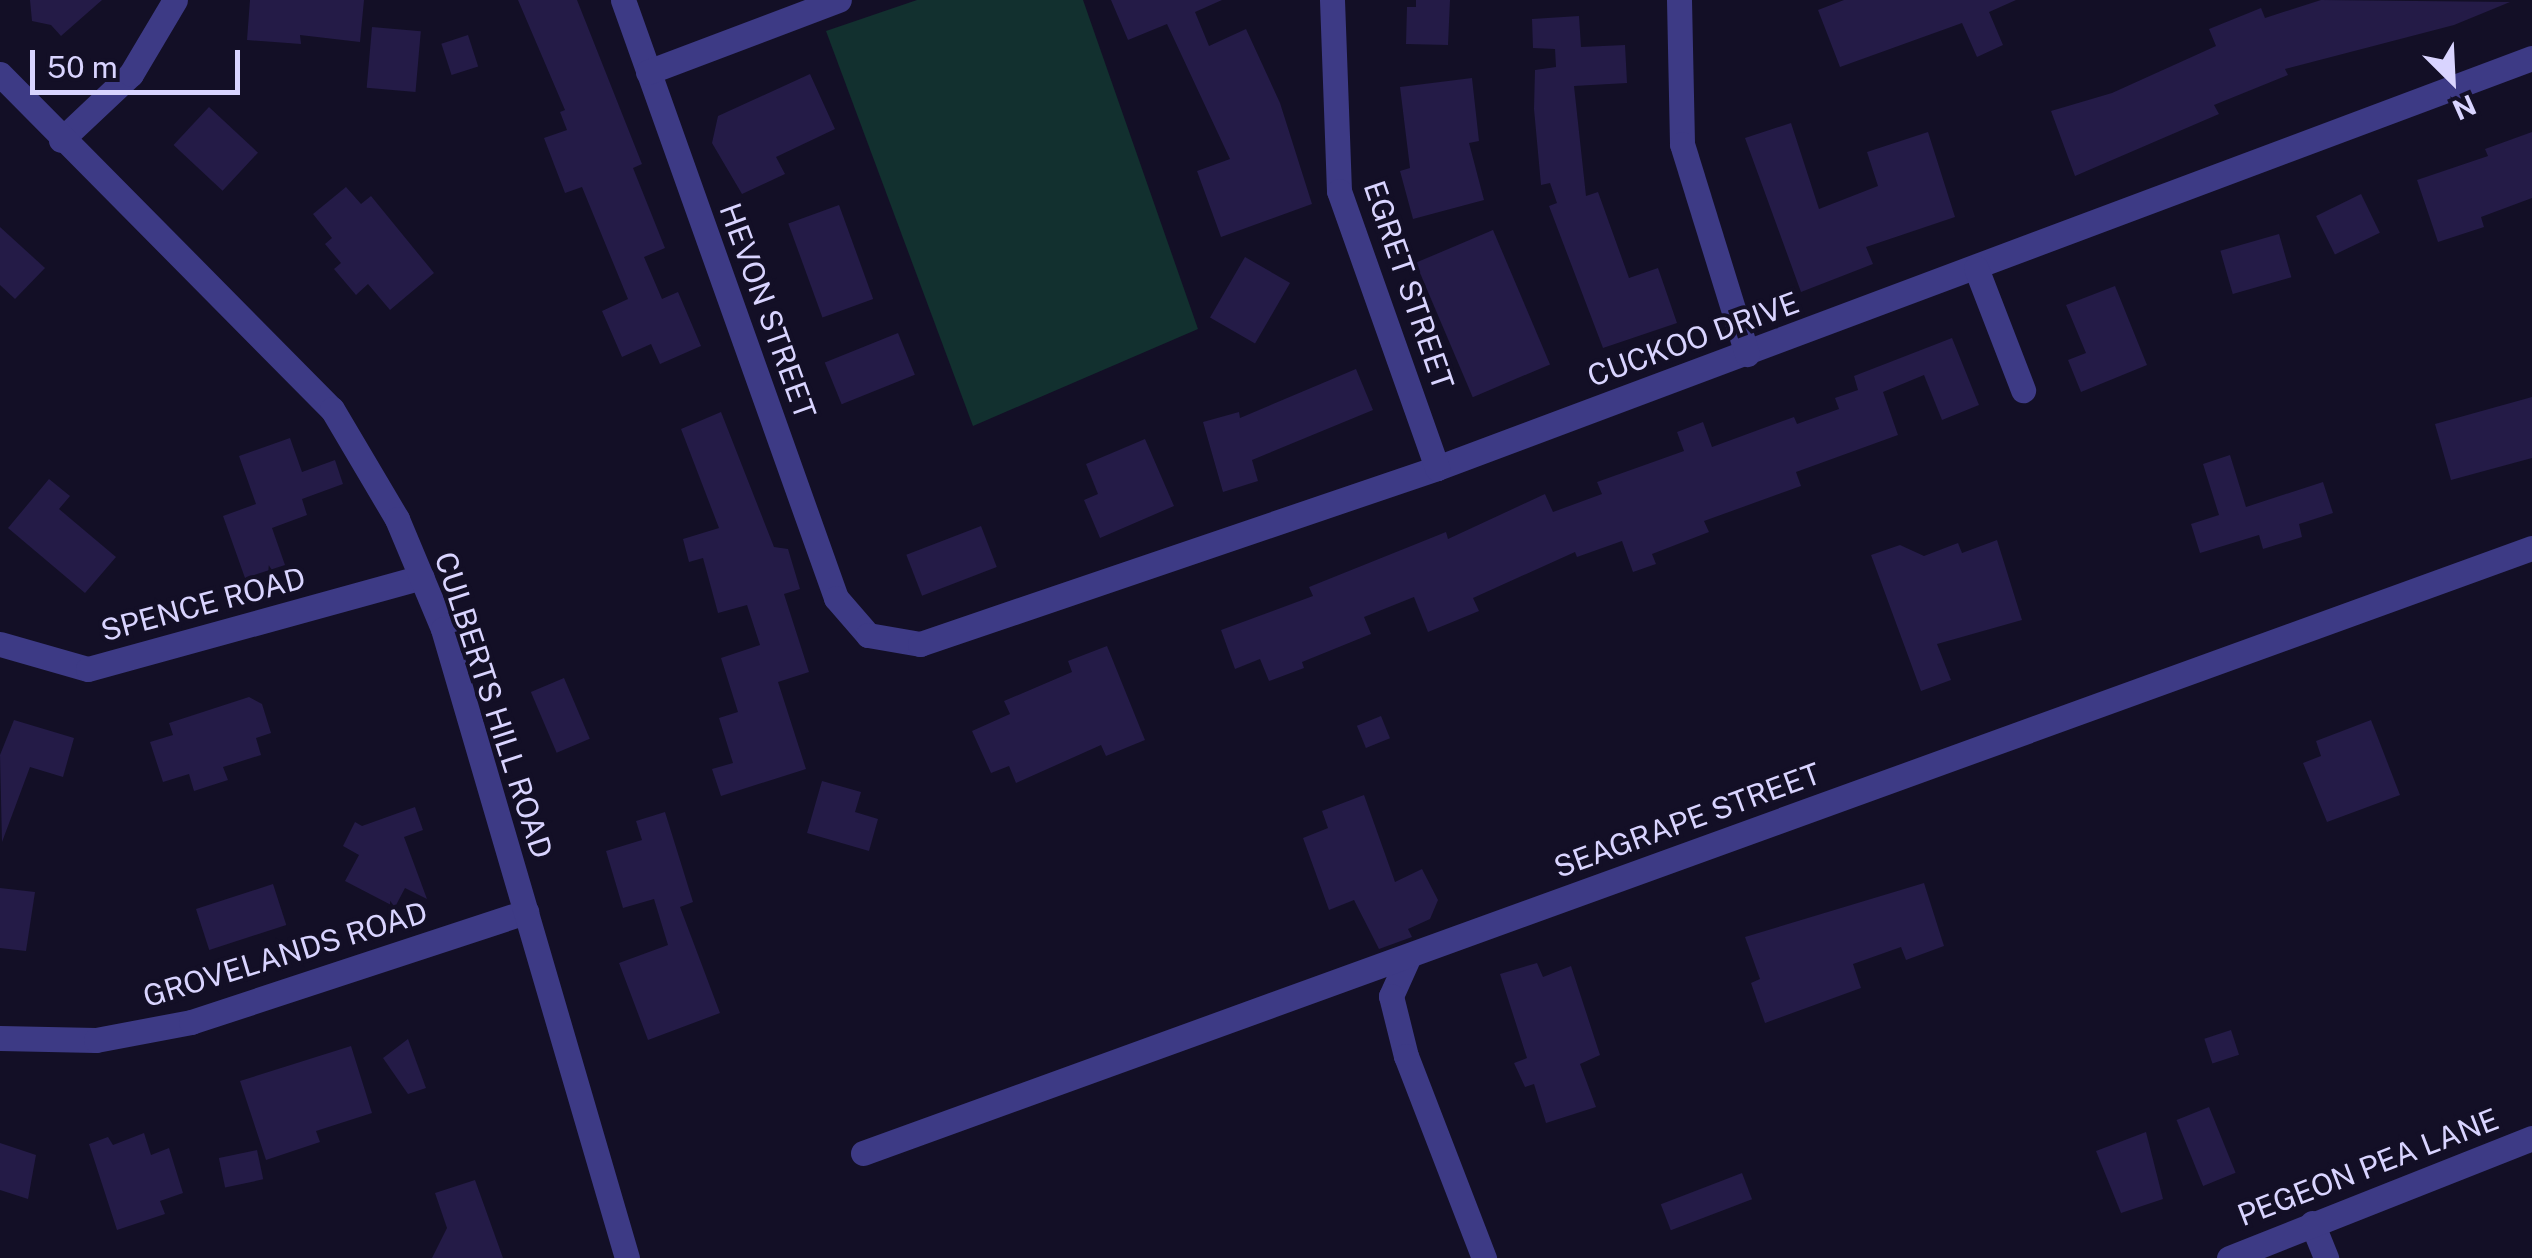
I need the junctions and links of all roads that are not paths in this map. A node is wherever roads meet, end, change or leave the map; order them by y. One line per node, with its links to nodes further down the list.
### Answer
1 (175, 0): 9 (street)
2 (623, 0): 7 (street, HEVON STREET)
3 (839, 0): 7 (street)
4 (1332, 0): 13 (street, EGRET STREET)
5 (1680, 0): 11 (street)
6 (2532, 58): 10 (street, CUCKOO DRIVE)
7 (648, 72): 16 (street, HEVON STREET)
8 (0, 74): 9 (street, CULBERTS HILL ROAD)
9 (61, 140): 15 (street, CULBERTS HILL ROAD)
10 (1976, 268): 11 (street, CUCKOO DRIVE); 12 (street)
11 (1747, 354): 13 (street, CUCKOO DRIVE)
12 (2023, 390)
13 (1437, 468): 16 (street, CUCKOO DRIVE)
14 (2532, 548): 19 (street, SEAGRAPE STREET)
15 (422, 577): 17 (street, SPENCE ROAD); 18 (street, CULBERTS HILL ROAD)
16 (868, 635)
17 (0, 644)
18 (526, 912): 20 (street, GROVELANDS ROAD); 24 (street, CULBERTS HILL ROAD)
19 (1409, 956): 22 (street, SEAGRAPE STREET); 25 (street)
20 (0, 1038)
21 (2532, 1138): 23 (street, PEGEON PEA LANE)
22 (864, 1153)
23 (2312, 1223): 26 (street, PEGEON PEA LANE); 27 (street)
24 (627, 1258)
25 (1484, 1258)
26 (2228, 1258)
27 (2326, 1258)

